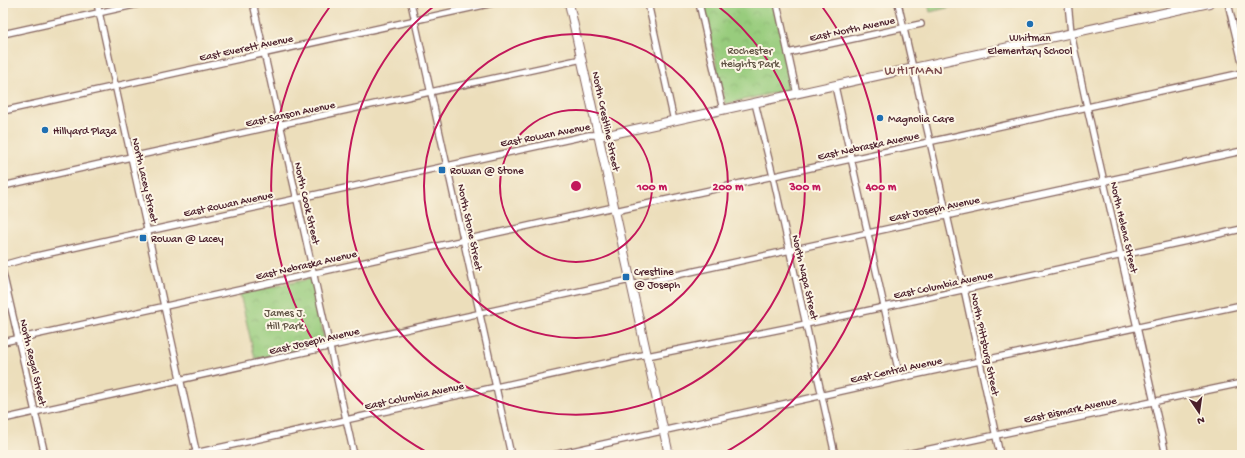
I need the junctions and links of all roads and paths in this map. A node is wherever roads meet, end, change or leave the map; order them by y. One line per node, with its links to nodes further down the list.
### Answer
1 (97, 3): 14 (street, North Lacey Street)
2 (143, 3): 14 (street)
3 (254, 3): 21 (street, North Cook Street)
4 (411, 3): 15 (street, North Stone Street)
5 (493, 3): 15 (street, East Everett Avenue)
6 (570, 3): 22 (street, North Crestline Street)
7 (648, 3): 34 (street)
8 (699, 3): 32 (street)
9 (777, 3): 20 (street)
10 (898, 3): 17 (street, North Pittsburg Street)
11 (1068, 3): 18 (street, North Helena Street)
12 (1209, 3): 18 (street, East Rowan Avenue)
13 (1228, 3): 23 (street)
14 (99, 12): 19 (street); 26 (street, North Lacey Street)
15 (415, 21): 21 (street, East Everett Avenue); 28 (street, North Stone Street)
16 (921, 24): 17 (street, East North Avenue)
17 (904, 28): 20 (street, East North Avenue); 24 (street, North Pittsburg Street)
18 (1071, 33): 24 (street, East Rowan Avenue); 31 (street, North Helena Street)
19 (3, 34)
20 (788, 53): 29 (street)
21 (265, 54): 26 (street, East Everett Avenue); 35 (street, North Cook Street)
22 (582, 59): 28 (street, East Sanson Avenue); 36 (street, North Crestline Street)
23 (1242, 62)
24 (913, 68): 27 (street, East Rowan Avenue); 37 (street, North Pittsburg Street)
25 (1242, 73): 31 (street, East Nebraska Avenue)
26 (115, 86): 33 (street, East Everett Avenue); 39 (street, North Lacey Street)
27 (835, 86): 29 (street, East Rowan Avenue); 40 (street)
28 (431, 92): 35 (street, East Sanson Avenue); 41 (street, North Stone Street)
29 (797, 94): 30 (street, East Rowan Avenue)
30 (755, 103): 32 (street, East Rowan Avenue); 42 (street, North Napa Street)
31 (1086, 107): 37 (street, East Nebraska Avenue); 43 (street, North Helena Street)
32 (723, 110): 34 (street, East Rowan Avenue)
33 (3, 111)
34 (674, 121): 36 (street, East Rowan Avenue)
35 (280, 125): 39 (street, East Sanson Avenue); 45 (street, North Cook Street)
36 (598, 135): 41 (street, East Rowan Avenue); 46 (street, North Crestline Street)
37 (930, 142): 40 (street, East Nebraska Avenue); 47 (street, North Pittsburg Street)
38 (1242, 151): 43 (street, East Joseph Avenue)
39 (131, 157): 44 (street, East Sanson Avenue); 49 (street, North Lacey Street)
40 (852, 159): 42 (street, East Nebraska Avenue); 50 (street)
41 (447, 166): 45 (street, East Rowan Avenue); 51 (street, North Stone Street)
42 (773, 176): 46 (street, East Nebraska Avenue); 52 (street, North Napa Street)
43 (1104, 181): 47 (street, East Joseph Avenue); 53 (street, North Helena Street)
44 (3, 186)
45 (297, 199): 49 (street, East Rowan Avenue); 55 (street, North Cook Street)
46 (615, 209): 51 (street, East Nebraska Avenue); 57 (street, North Crestline Street)
47 (947, 215): 50 (street, East Joseph Avenue); 58 (street, North Pittsburg Street)
48 (1242, 228): 53 (street, East Columbia Avenue)
49 (148, 232): 54 (street, East Rowan Avenue); 60 (street, North Lacey Street)
50 (868, 232): 52 (street, East Joseph Avenue); 61 (street)
51 (464, 240): 55 (street, East Nebraska Avenue); 62 (street, North Stone Street)
52 (789, 250): 57 (street, East Joseph Avenue); 63 (street, North Napa Street)
53 (1121, 255): 58 (street, East Columbia Avenue); 64 (street, North Helena Street)
54 (3, 265)
55 (313, 272): 60 (street, East Nebraska Avenue); 67 (street, North Cook Street)
56 (3, 273): 65 (street, North Regal Street)
57 (631, 282): 62 (street, East Joseph Avenue); 68 (street, North Crestline Street)
58 (964, 289): 61 (street, East Columbia Avenue); 69 (street, North Pittsburg Street)
59 (1242, 305): 64 (street, East Central Avenue)
60 (164, 306): 65 (street, East Nebraska Avenue); 71 (street, North Lacey Street)
61 (885, 306): 63 (street, East Columbia Avenue); 70 (street)
62 (480, 314): 67 (street, East Joseph Avenue); 73 (street, North Stone Street)
63 (806, 324): 68 (street, East Columbia Avenue); 74 (street, North Napa Street)
64 (1137, 327): 69 (street, East Central Avenue); 75 (street, North Helena Street)
65 (18, 339): 66 (street, East Nebraska Avenue); 76 (street, North Regal Street)
66 (3, 342)
67 (330, 346): 71 (street, East Joseph Avenue); 78 (street, North Cook Street)
68 (647, 355): 73 (street, East Columbia Avenue); 79 (street, North Crestline Street)
69 (979, 361): 70 (street, East Central Avenue); 80 (street, North Pittsburg Street)
70 (900, 378): 74 (street, East Central Avenue)
71 (180, 380): 76 (street, East Joseph Avenue); 81 (street, North Lacey Street)
72 (1242, 383): 75 (street, East Bismark Avenue)
73 (495, 387): 78 (street, East Columbia Avenue); 85 (street, North Stone Street)
74 (822, 396): 79 (street, East Central Avenue); 88 (street, North Napa Street)
75 (1154, 402): 80 (street, East Bismark Avenue); 91 (street, North Helena Street)
76 (35, 412): 77 (street, East Joseph Avenue); 82 (street, North Regal Street)
77 (3, 419)
78 (346, 420): 81 (street, East Columbia Avenue); 84 (street, North Cook Street)
79 (664, 431): 86 (street, East Central Avenue); 87 (street, North Crestline Street)
80 (996, 434): 89 (street, East Bismark Avenue); 90 (street, North Pittsburg Street)
81 (197, 454): 83 (street, East Columbia Avenue)
82 (45, 455)
83 (186, 455)
84 (354, 455)
85 (511, 455)
86 (554, 455)
87 (669, 455)
88 (835, 455)
89 (902, 455)
90 (1000, 455)
91 (1166, 455)

